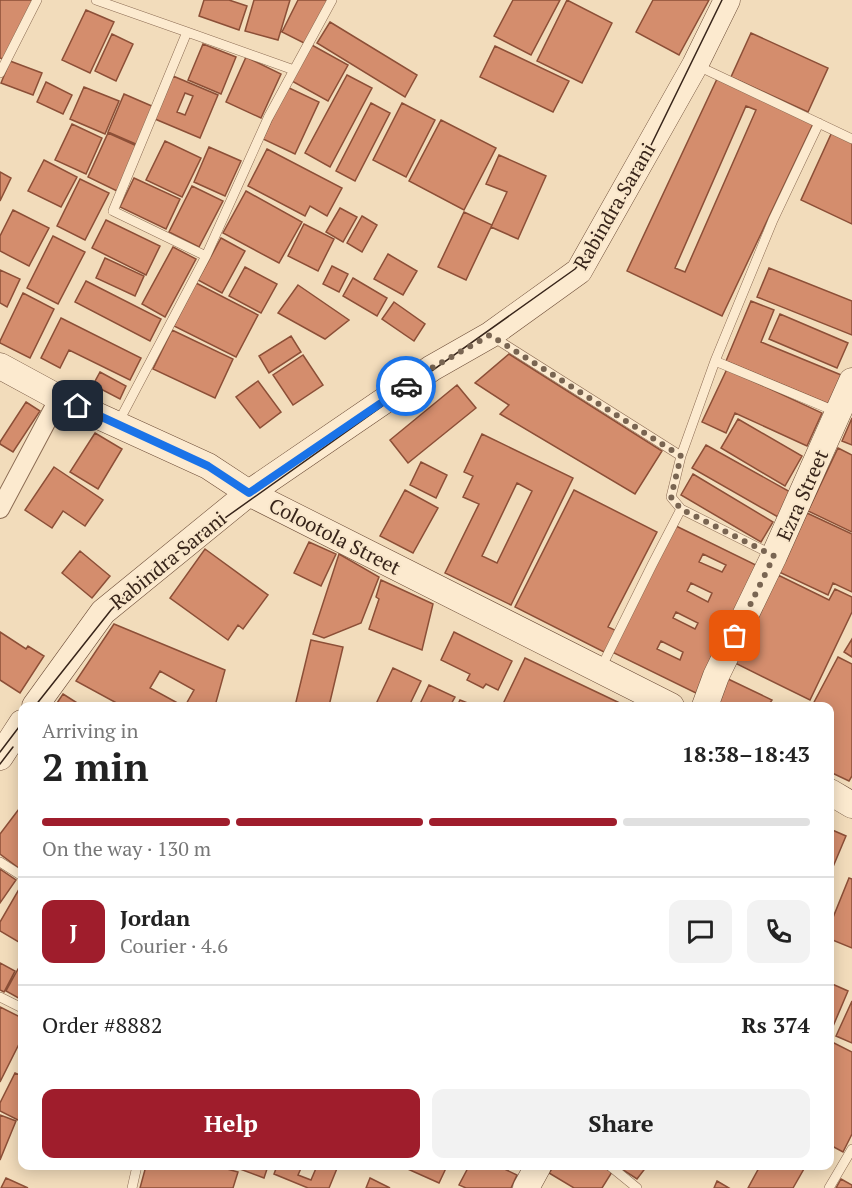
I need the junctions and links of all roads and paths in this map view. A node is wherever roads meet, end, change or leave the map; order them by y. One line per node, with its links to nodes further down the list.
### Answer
1 (37, 0): 6 (lane)
2 (96, 0): 5 (lane)
3 (332, 0): 8 (lane)
4 (727, 0): 7 (main road, Rabindra Sarani)
5 (187, 32): 8 (lane); 12 (lane)
6 (2, 61): 9 (lane)
7 (695, 65): 10 (lane); 13 (main road, Rabindra Sarani)
8 (294, 70): 12 (lane)
9 (0, 73)
10 (819, 123): 11 (lane); 14 (lane)
11 (852, 139)
12 (206, 256): 19 (lane)
13 (490, 335): 20 (lane); 21 (main road, Rabindra Sarani)
14 (715, 361): 18 (lane); 20 (lane)
15 (0, 366): 17 (main road, Colootola Street)
16 (852, 381): 18 (main road, Ezra Street)
17 (59, 398): 19 (main road, Colootola Street); 22 (street)
18 (839, 413): 24 (main road, Ezra Street)
19 (118, 424): 21 (main road, Colootola Street)
20 (681, 456): 23 (lane)
21 (249, 493): 25 (main road, Colootola Street); 26 (main road, Rabindra Sarani)
22 (0, 509)
23 (681, 509): 24 (lane); 25 (lane)
24 (774, 556): 28 (main road, Ezra Street)
25 (600, 671): 27 (main road, Colootola Street)
26 (38, 702)
27 (663, 702)
28 (706, 702)
29 (15, 731): 30 (main road)
30 (0, 757)
31 (834, 794): 32 (main road)
32 (852, 805)
33 (0, 862): 34 (lane)
34 (18, 873)
35 (0, 998): 36 (lane)
36 (18, 1006)
37 (852, 1149): 44 (lane)
38 (136, 1170): 41 (lane)
39 (536, 1170): 42 (main road)
40 (615, 1170): 43 (lane)
41 (132, 1188)
42 (526, 1188)
43 (637, 1188)
44 (829, 1188)

